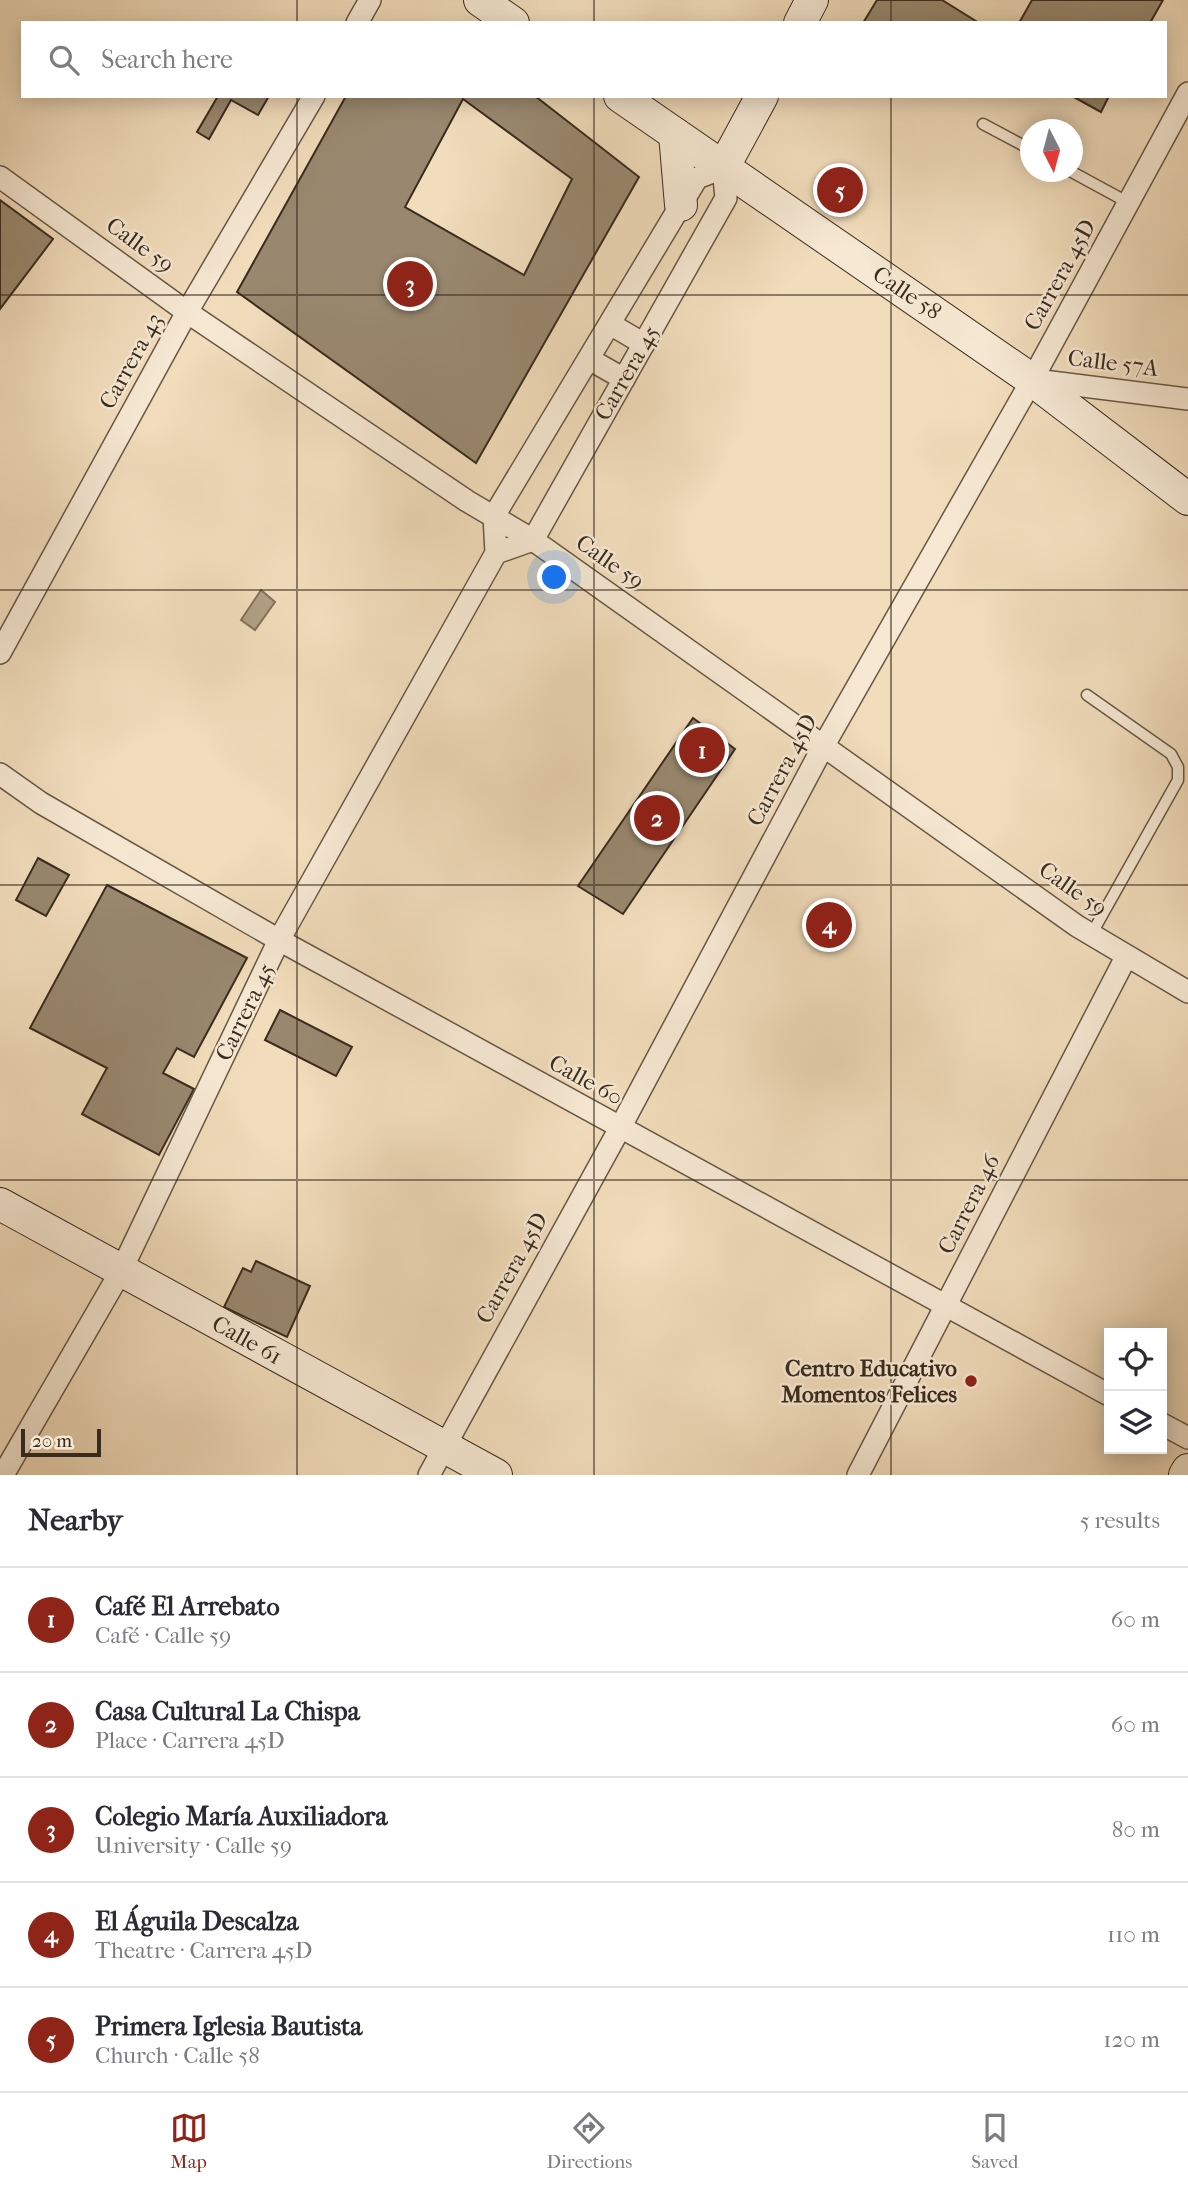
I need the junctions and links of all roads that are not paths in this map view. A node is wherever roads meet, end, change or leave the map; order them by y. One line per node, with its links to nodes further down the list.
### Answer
1 (370, 0): 4 (street)
2 (480, 0): 5 (main road)
3 (812, 0): 6 (main road)
4 (358, 21)
5 (510, 21)
6 (801, 21)
7 (1188, 93): 17 (street, Carrera 45D)
8 (313, 98): 20 (street, Carrera 43)
9 (623, 98): 12 (main road, Calle 58)
10 (761, 98): 14 (main road, Carrera 45)
11 (984, 124): 13 (lane)
12 (675, 134): 14 (main road, Calle 58); 18 (main road)
13 (1020, 143)
14 (723, 168): 18 (street, Carrera 45); 19 (street, Carrera 45); 25 (main road, Calle 58)
15 (0, 177): 20 (street, Calle 59)
16 (1083, 178): 17 (lane)
17 (1129, 203): 25 (street, Carrera 45D)
18 (676, 214): 19 (street); 21 (street, Carrera 45)
19 (702, 241): 22 (street, Carrera 45)
20 (187, 312): 28 (street, Calle 59); 31 (street, Carrera 43)
21 (610, 324): 22 (street); 23 (street, Carrera 45)
22 (644, 344): 24 (street, Carrera 45)
23 (589, 359): 24 (street); 28 (street, Carrera 45)
24 (624, 379): 29 (street, Carrera 45)
25 (1032, 380): 26 (street, Calle 57A); 27 (main road, Calle 58); 33 (street, Carrera 45D)
26 (1188, 399)
27 (1188, 499)
28 (494, 516): 29 (street, Calle 59); 30 (street)
29 (533, 540): 30 (street); 33 (street, Calle 59)
30 (496, 553): 38 (street, Carrera 45)
31 (0, 653)
32 (1087, 695): 37 (lane)
33 (824, 745): 37 (street, Calle 59); 41 (street, Carrera 45D)
34 (0, 774): 36 (street, Calle 60)
35 (0, 792): 36 (street, Calle 60)
36 (41, 803): 38 (street, Calle 60)
37 (1091, 935): 39 (street, Calle 59)
38 (279, 940): 41 (street, Calle 60); 43 (street, Carrera 45)
39 (1126, 957): 40 (street, Calle 59); 44 (street, Carrera 46)
40 (1188, 992)
41 (620, 1128): 44 (street, Calle 60); 48 (street, Carrera 45D)
42 (0, 1204): 43 (main road, Calle 61)
43 (121, 1271): 48 (main road, Calle 61); 50 (street, Carrera 45)
44 (945, 1306): 45 (street, Calle 60); 53 (street, Carrera 46)
45 (1104, 1392)
46 (1167, 1427): 47 (street)
47 (1188, 1438)
48 (443, 1448): 51 (street, Carrera 45D); 52 (main road, Calle 61)
49 (1188, 1470): 54 (main road)
50 (3, 1475)
51 (429, 1475)
52 (496, 1475)
53 (858, 1475)
54 (1185, 1475)

